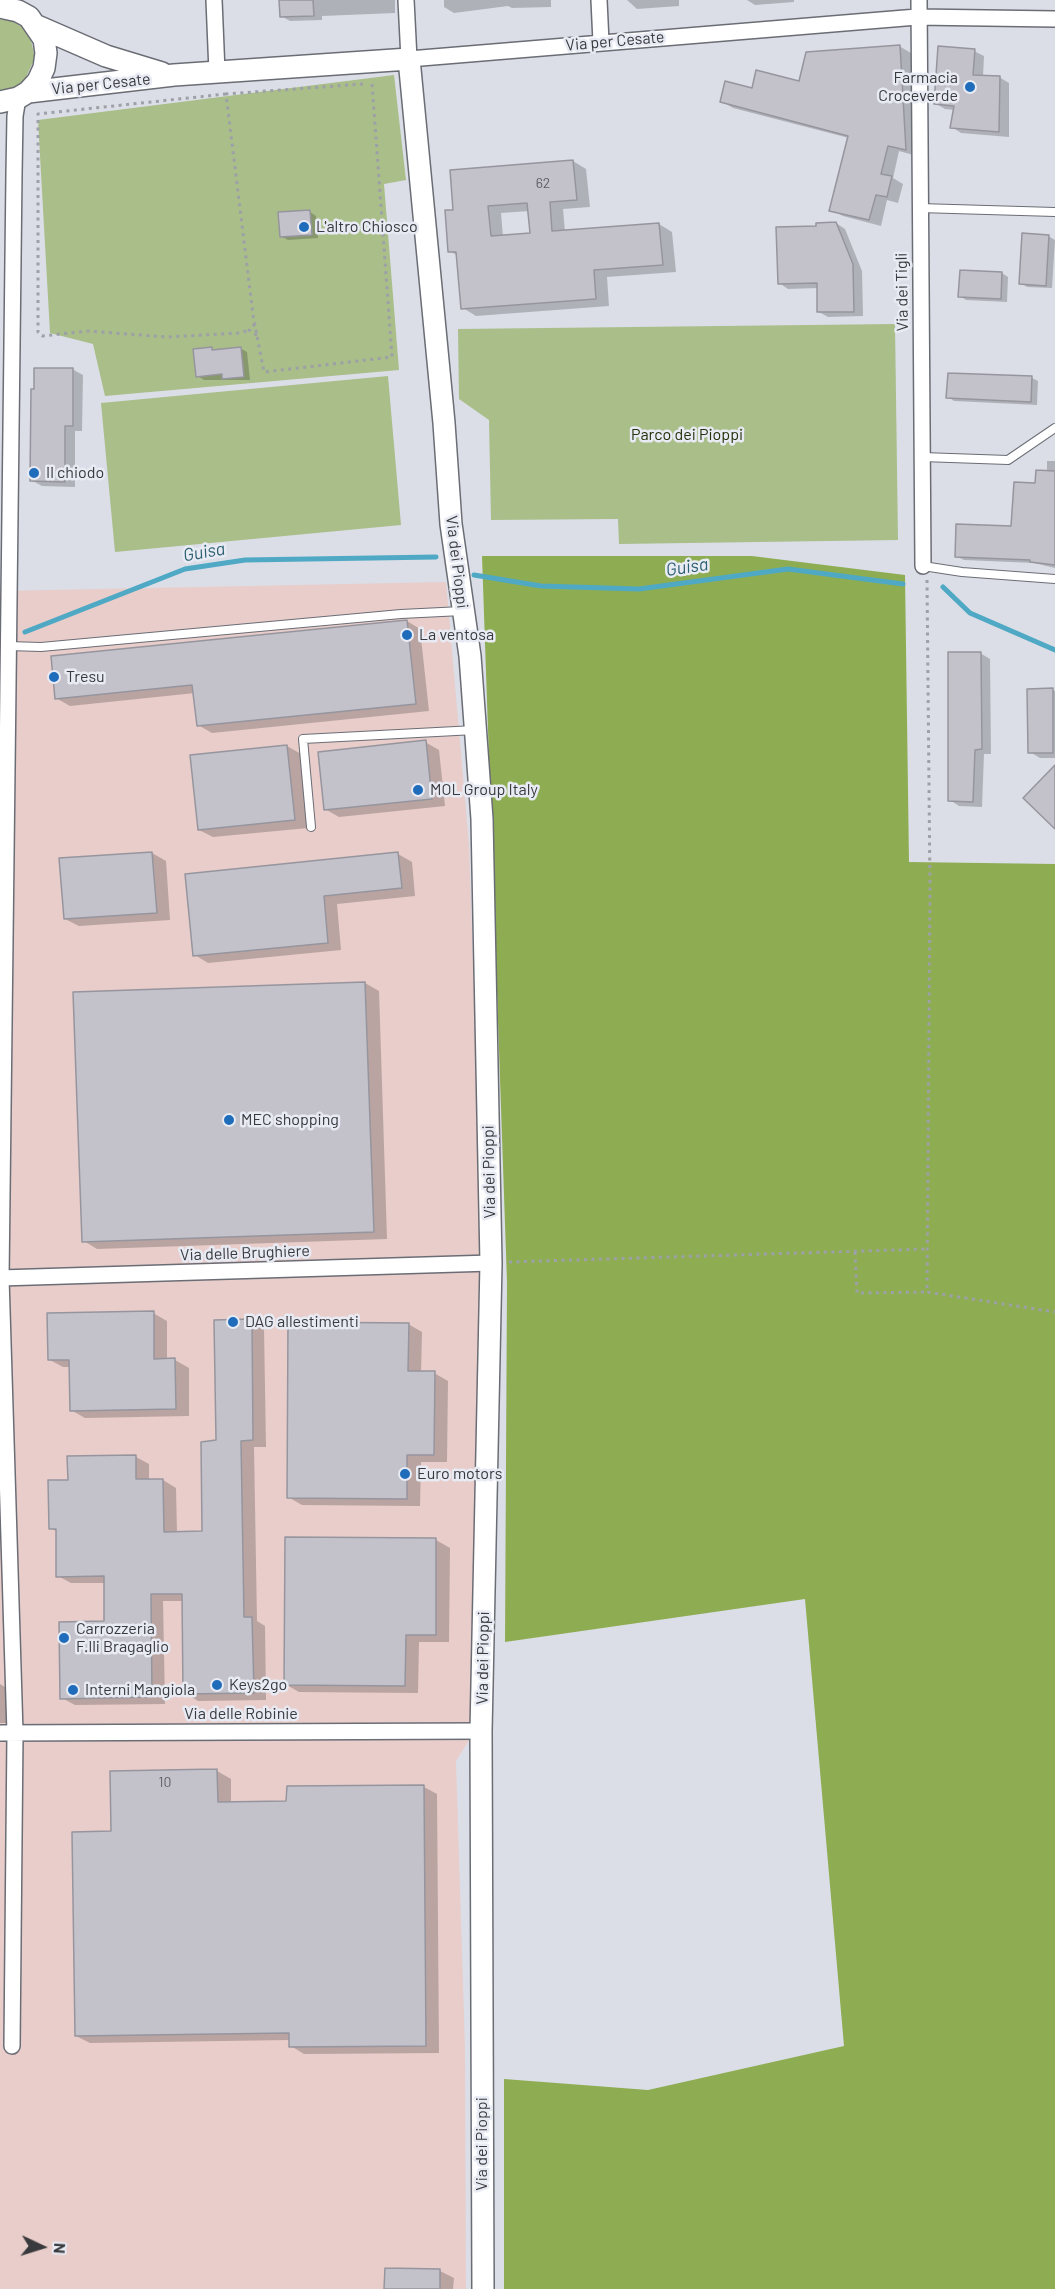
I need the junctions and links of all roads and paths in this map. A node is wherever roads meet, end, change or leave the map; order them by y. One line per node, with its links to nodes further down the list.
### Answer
1 (214, 0): 11 (street)
2 (406, 0): 10 (street)
3 (599, 0): 9 (street)
4 (919, 0): 6 (street, Via dei Tigli)
5 (2, 5): 8 (street, Via per Cesate)
6 (917, 17): 7 (street, Via per Cesate); 9 (street, Via per Cesate); 17 (street, Via dei Tigli)
7 (1055, 19)
8 (37, 26): 12 (street, Via per Cesate); 16 (street)
9 (601, 42): 10 (street, Via per Cesate)
10 (409, 59): 11 (street, Via per Cesate); 27 (street, Via dei Pioppi)
11 (218, 72): 12 (street, Via per Cesate)
12 (174, 75): 16 (street, Via per Cesate)
13 (381, 82): 14 (path)
14 (371, 83): 15 (path); 21 (path)
15 (226, 94): 19 (path); 20 (path)
16 (16, 97): 24 (street)
17 (919, 208): 18 (lane); 23 (street, Via dei Tigli)
18 (1055, 213)
19 (255, 324): 20 (path); 21 (path)
20 (249, 330): 21 (path)
21 (259, 337)
22 (1055, 428): 23 (lane)
23 (922, 457): 25 (street, Via dei Tigli)
24 (5, 494): 28 (street)
25 (922, 566): 26 (lane); 31 (path)
26 (1055, 579)
27 (463, 611): 28 (lane); 29 (street, Via dei Pioppi)
28 (8, 646): 34 (street)
29 (477, 730): 30 (lane); 33 (street, Via dei Pioppi)
30 (311, 827)
31 (927, 1249): 32 (path); 35 (path)
32 (855, 1252): 33 (path); 35 (path)
33 (491, 1263): 34 (street, Via delle Brughiere); 37 (street, Via dei Pioppi)
34 (1, 1278): 38 (street)
35 (927, 1292): 36 (path)
36 (1055, 1312)
37 (481, 1731): 38 (street, Via delle Robinie); 40 (street, Via dei Pioppi)
38 (8, 1733): 39 (street)
39 (12, 2046)
40 (483, 2289)

